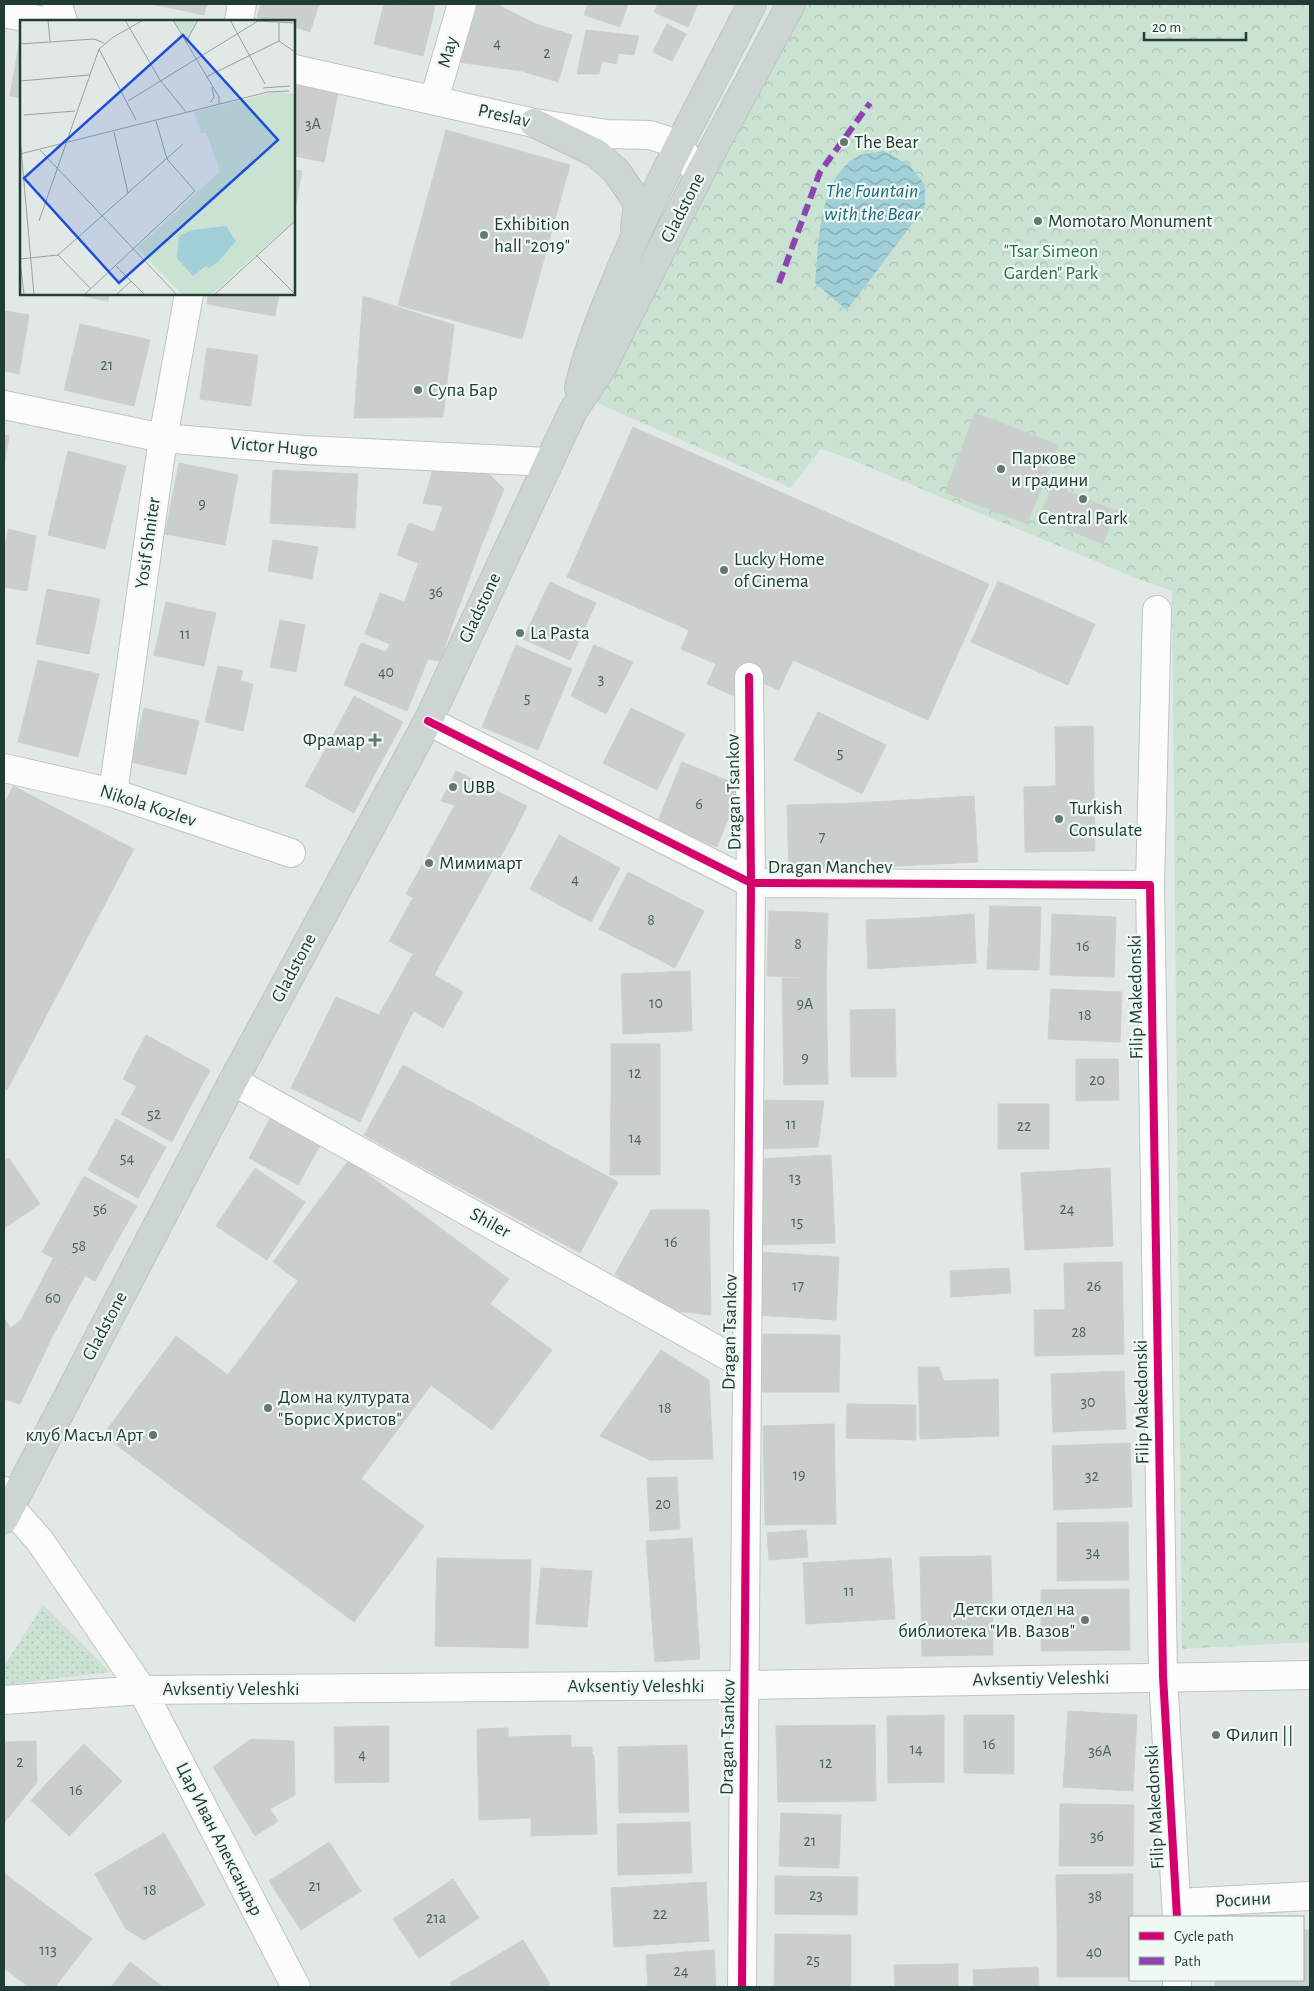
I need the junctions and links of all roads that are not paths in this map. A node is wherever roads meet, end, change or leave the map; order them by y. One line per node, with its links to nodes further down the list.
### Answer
1 (57, 4): 8 (street)
2 (242, 4): 9 (street)
3 (462, 4): 11 (street, May)
4 (752, 4): 13 (main road, Gladstone)
5 (791, 4): 14 (main road, Gladstone)
6 (4, 13): 7 (street)
7 (38, 20)
8 (63, 20)
9 (239, 20)
10 (295, 69): 11 (street, Preslav)
11 (434, 100): 12 (street, Preslav)
12 (534, 123): 13 (street, Preslav); 15 (main road)
13 (678, 144): 14 (street); 15 (main road, Gladstone)
14 (699, 175): 18 (main road, Gladstone)
15 (635, 233): 18 (main road, Gladstone)
16 (189, 295): 19 (street, Yosif Shniter)
17 (4, 405): 19 (street, Victor Hugo)
18 (573, 411): 20 (main road, Gladstone)
19 (163, 438): 20 (street, Victor Hugo); 25 (street, Yosif Shniter)
20 (548, 462): 23 (main road, Gladstone)
21 (1157, 610): 28 (street, Filip Makedonski)
22 (749, 677): 27 (street, Dragan Tsankov)
23 (428, 721): 27 (street, Dragan Manchev); 29 (main road, Gladstone)
24 (4, 768): 25 (street, Nikola Kozlev)
25 (113, 793): 26 (street, Nikola Kozlev)
26 (291, 853)
27 (751, 883): 28 (street, Dragan Manchev); 30 (street, Dragan Tsankov)
28 (1150, 885): 33 (street, Filip Makedonski)
29 (234, 1080): 30 (street, Shiler); 31 (main road, Gladstone)
30 (746, 1366): 34 (street, Dragan Tsankov)
31 (6, 1505): 35 (street, Avksentiy Veleshki)
32 (1310, 1675): 33 (street, Avksentiy Veleshki)
33 (1163, 1676): 34 (street, Avksentiy Veleshki); 38 (street, Filip Makedonski)
34 (745, 1685): 35 (street, Avksentiy Veleshki); 40 (street, Dragan Tsankov)
35 (142, 1690): 36 (street, Avksentiy Veleshki); 39 (street, Цар Иван Александър)
36 (4, 1700)
37 (1310, 1896): 38 (street, Росини)
38 (1177, 1910)
39 (296, 1987)
40 (742, 1987)

